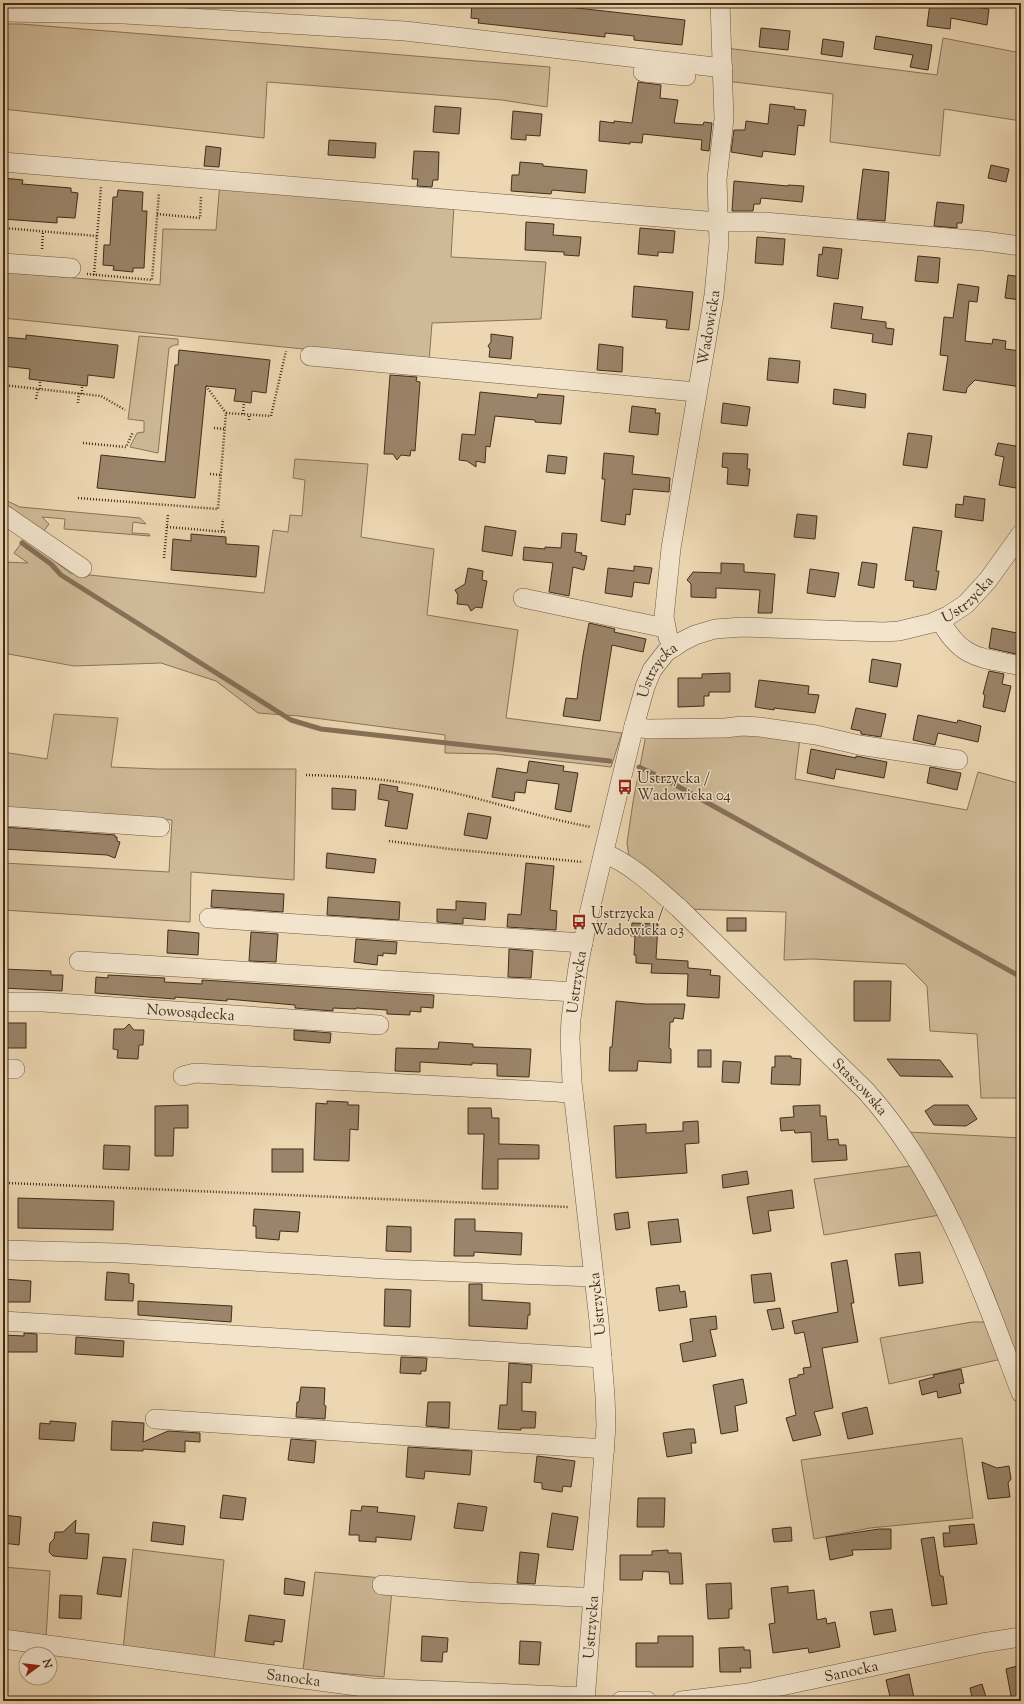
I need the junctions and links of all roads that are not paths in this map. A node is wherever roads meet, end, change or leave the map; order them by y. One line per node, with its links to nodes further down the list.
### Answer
1 (720, 3): 4 (street, Wadowicka)
2 (3, 12): 4 (street)
3 (643, 72): 4 (street)
4 (723, 74): 6 (street, Wadowicka)
5 (3, 162): 6 (street)
6 (718, 222): 7 (street); 11 (street, Wadowicka)
7 (1021, 246)
8 (3, 263): 9 (street)
9 (71, 268)
10 (310, 356): 11 (street)
11 (696, 392): 17 (street, Wadowicka)
12 (3, 514): 14 (street)
13 (1021, 534): 16 (street, Ustrzycka)
14 (82, 568)
15 (523, 598): 17 (street)
16 (940, 620): 18 (street, Ustrzycka); 19 (street)
17 (665, 628): 18 (street, Wadowicka)
18 (674, 647): 20 (street, Ustrzycka)
19 (1021, 666)
20 (634, 726): 21 (street); 24 (street, Ustrzycka)
21 (958, 760)
22 (3, 816): 23 (street)
23 (160, 827)
24 (603, 859): 26 (street, Ustrzycka); 37 (street, Staszowska)
25 (209, 918): 26 (street)
26 (583, 943): 28 (street, Ustrzycka)
27 (80, 961): 28 (street)
28 (574, 992): 32 (street, Ustrzycka)
29 (3, 1002): 30 (street, Nowosądecka)
30 (379, 1025)
31 (183, 1076): 32 (street)
32 (573, 1094): 34 (street, Ustrzycka)
33 (3, 1250): 34 (street)
34 (594, 1277): 36 (street, Ustrzycka)
35 (3, 1321): 36 (street)
36 (602, 1358): 39 (street, Ustrzycka)
37 (1021, 1393)
38 (155, 1420): 39 (street)
39 (605, 1448): 41 (street, Ustrzycka)
40 (382, 1585): 41 (street)
41 (592, 1597): 44 (street, Ustrzycka)
42 (1021, 1637): 47 (street, Sanocka)
43 (3, 1639): 44 (street, Sanocka)
44 (585, 1699)
45 (621, 1701): 46 (street)
46 (647, 1701)
47 (681, 1701)

